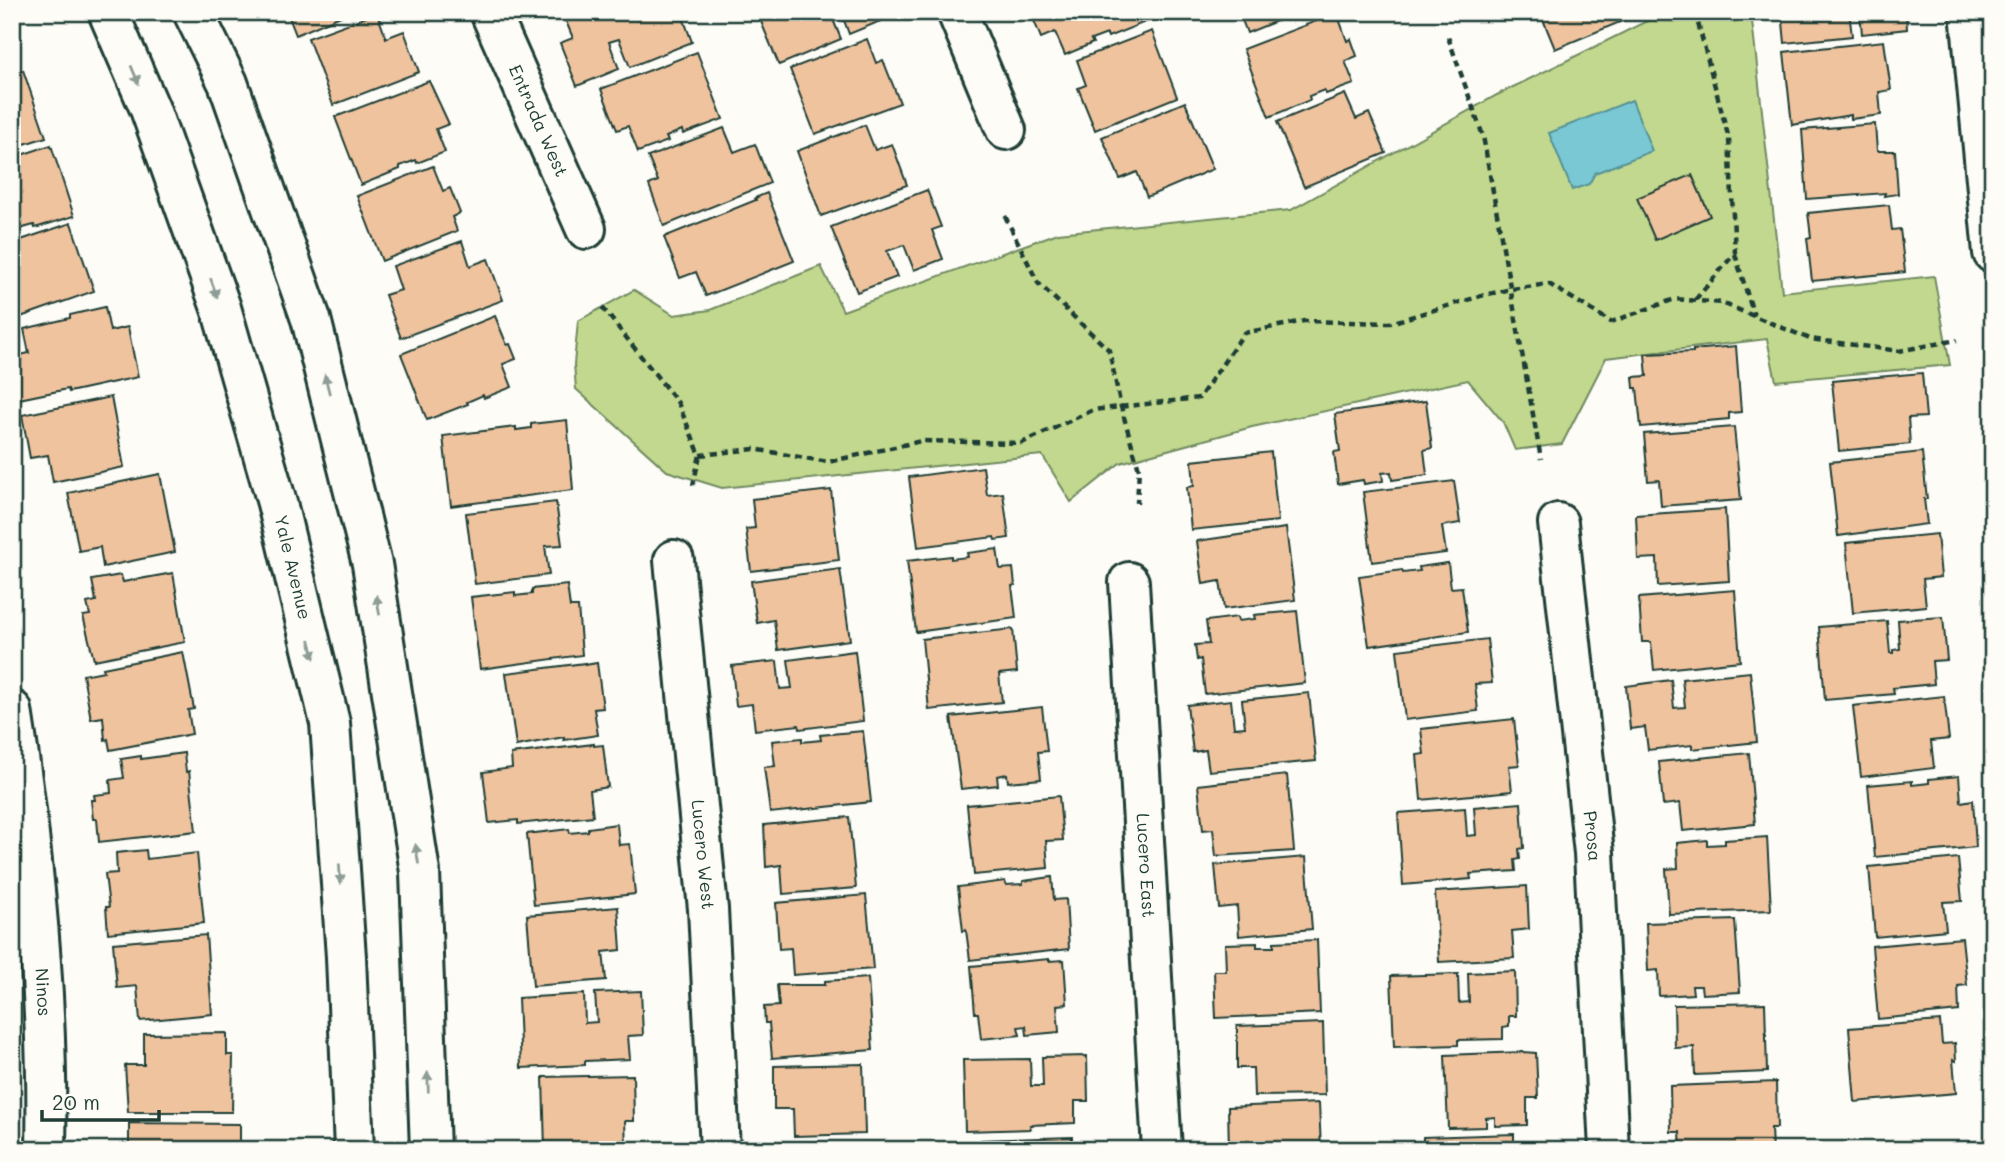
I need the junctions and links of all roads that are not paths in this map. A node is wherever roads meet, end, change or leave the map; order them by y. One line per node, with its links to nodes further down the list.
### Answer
1 (108, 12): 15 (street, Yale Avenue, one-way to 15)
2 (193, 12): 16 (street, one-way to 2)
3 (490, 12): 7 (street, Entrada West)
4 (957, 12): 6 (street)
5 (1970, 12): 8 (street)
6 (1006, 130)
7 (586, 229)
8 (1993, 253)
9 (1558, 523): 19 (street, Prosa)
10 (674, 560): 17 (street, Lucero West)
11 (1129, 582): 18 (street, Lucero East)
12 (12, 710): 13 (street, Ninos)
13 (27, 996): 14 (street, Ninos)
14 (46, 1150)
15 (354, 1150)
16 (430, 1150)
17 (720, 1150)
18 (1162, 1150)
19 (1609, 1150)

